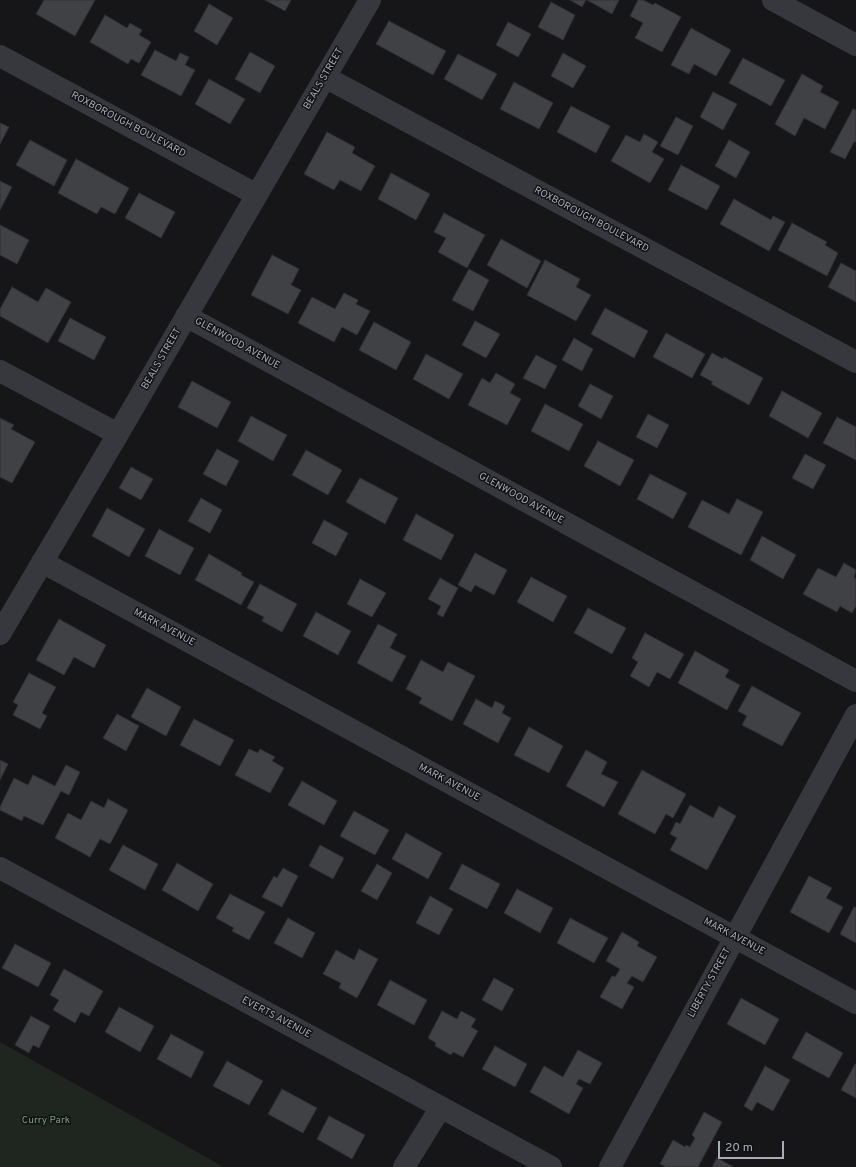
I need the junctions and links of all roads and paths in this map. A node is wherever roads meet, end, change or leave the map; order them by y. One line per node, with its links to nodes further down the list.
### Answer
1 (370, 0): 5 (street, BEALS STREET)
2 (773, 0): 3 (street)
3 (856, 45)
4 (0, 56): 6 (street, ROXBOROUGH BOULEVARD)
5 (325, 77): 6 (street, BEALS STREET); 8 (street, ROXBOROUGH BOULEVARD)
6 (257, 195): 7 (street, BEALS STREET)
7 (186, 316): 10 (street, BEALS STREET); 13 (street, GLENWOOD AVENUE)
8 (856, 362)
9 (0, 371): 10 (street)
10 (118, 434): 11 (street, BEALS STREET)
11 (42, 562): 12 (street, BEALS STREET); 16 (street, MARK AVENUE)
12 (0, 634)
13 (856, 681)
14 (856, 715): 16 (street, LIBERTY STREET)
15 (0, 868): 18 (street, EVERTS AVENUE)
16 (735, 938): 17 (street, MARK AVENUE); 21 (street, LIBERTY STREET)
17 (856, 1003)
18 (441, 1107): 19 (street); 20 (street, EVERTS AVENUE)
19 (404, 1167)
20 (552, 1167)
21 (610, 1167)

